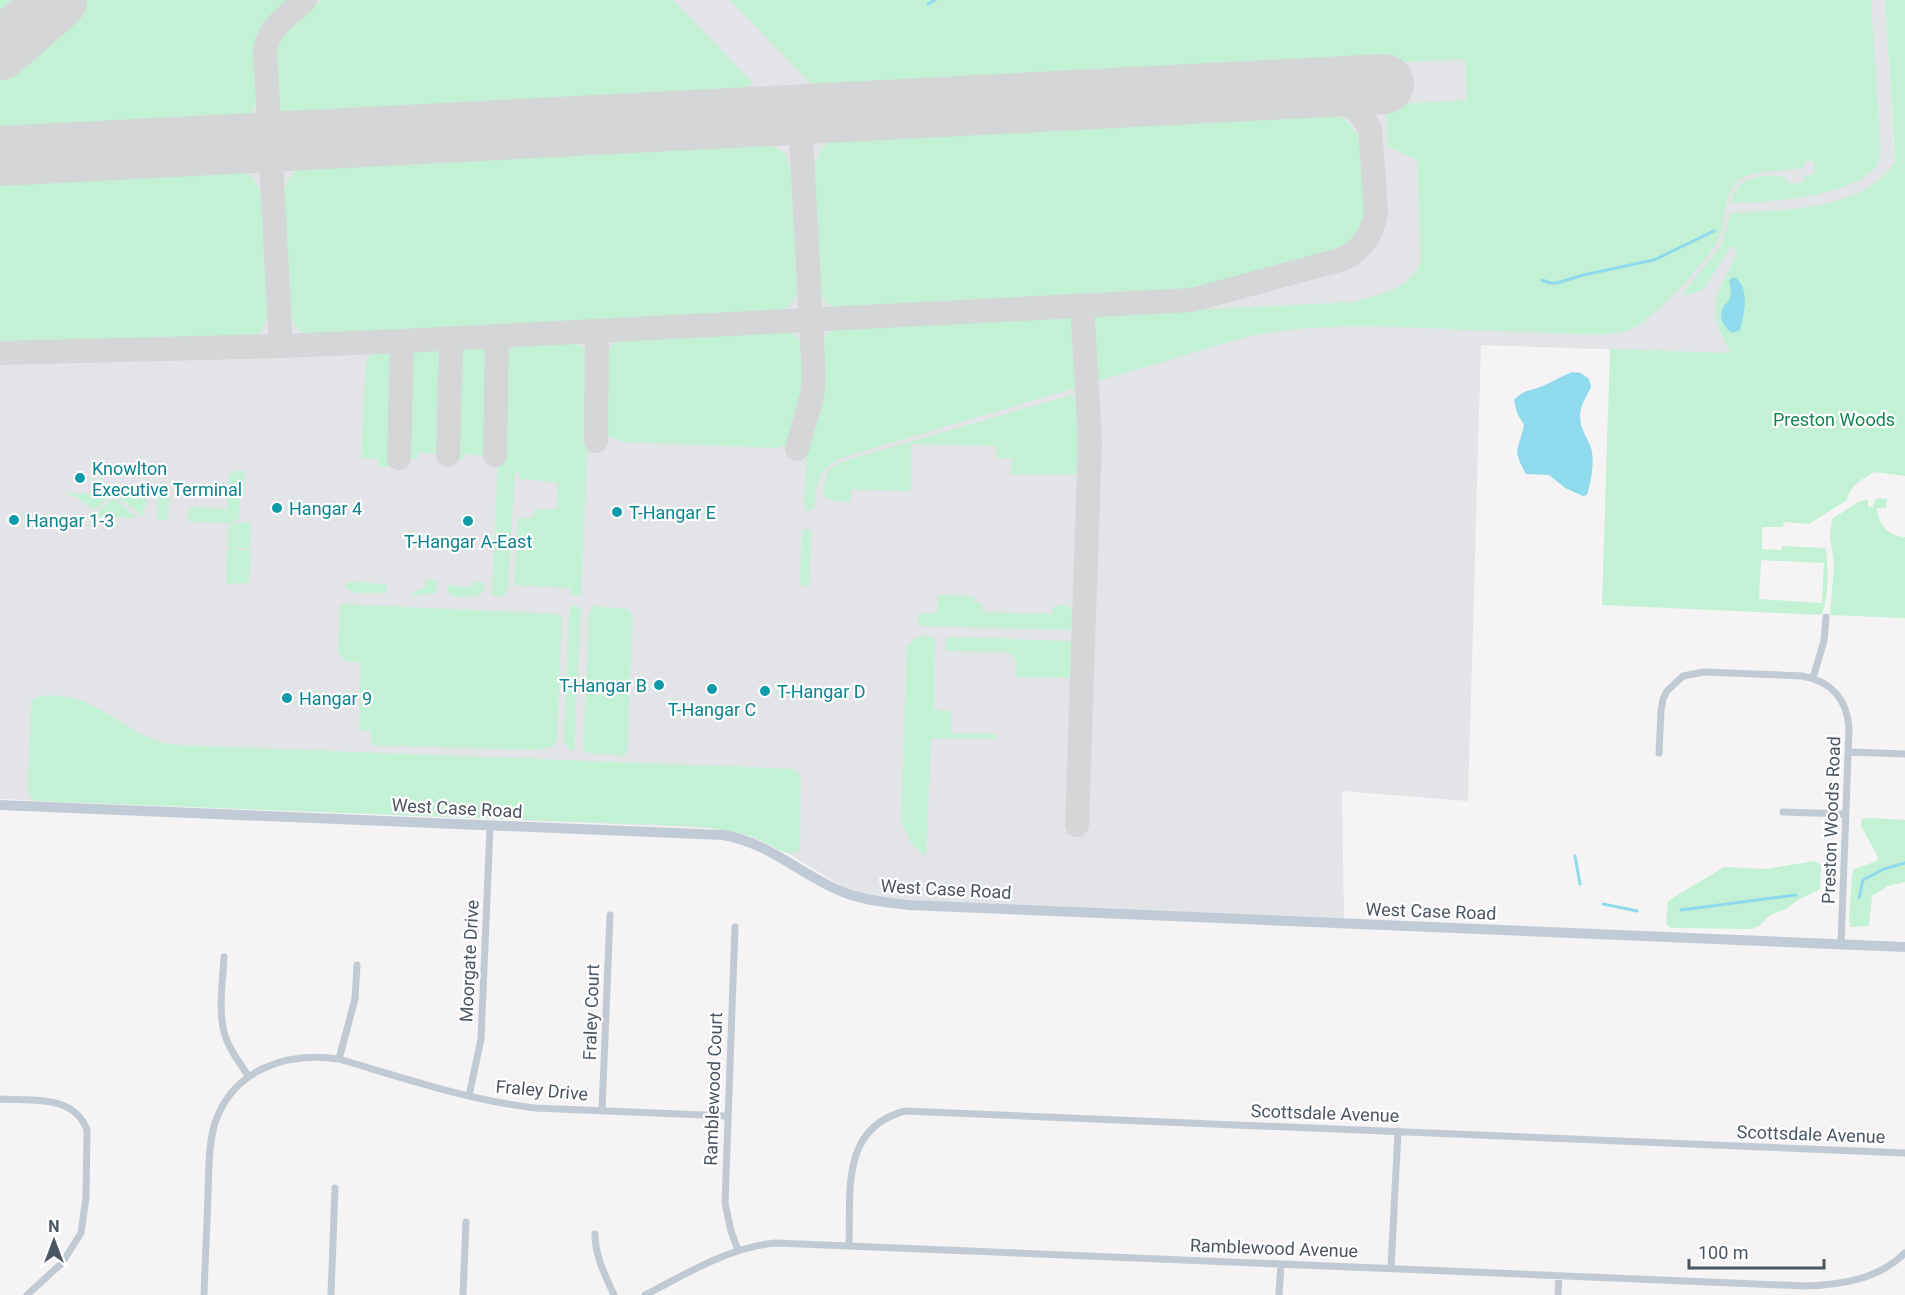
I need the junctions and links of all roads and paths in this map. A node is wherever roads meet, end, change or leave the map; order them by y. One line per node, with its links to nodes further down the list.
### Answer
1 (1826, 617): 2 (street)
2 (1813, 678): 3 (street, Preston Woods Road); 4 (street)
3 (1850, 752): 5 (street); 8 (street, Preston Woods Road)
4 (1659, 753)
5 (1905, 754)
6 (0, 805): 9 (main road, West Case Road)
7 (1784, 812): 8 (street)
8 (1846, 814): 12 (street, Preston Woods Road)
9 (490, 827): 12 (main road, West Case Road); 18 (street, Moorgate Drive)
10 (610, 915): 20 (street, Fraley Court)
11 (735, 927): 21 (street, Ramblewood Court)
12 (1841, 944): 13 (main road, West Case Road)
13 (1905, 947)
14 (224, 957): 17 (street)
15 (357, 965): 16 (street)
16 (339, 1059): 17 (street, Fraley Drive); 18 (street, Fraley Drive)
17 (249, 1077): 34 (street, Fraley Drive)
18 (469, 1096): 20 (street, Fraley Drive)
19 (0, 1099): 33 (street)
20 (602, 1111): 21 (street, Fraley Drive)
21 (727, 1116): 28 (street, Ramblewood Court)
22 (1398, 1131): 23 (street, Scottsdale Avenue); 27 (street, Scottsdale Avenue); 31 (street)
23 (1905, 1153)
24 (335, 1188): 35 (street)
25 (466, 1222): 36 (street)
26 (595, 1234): 37 (street)
27 (849, 1245): 28 (street, Ramblewood Avenue); 30 (street, Ramblewood Avenue)
28 (738, 1250): 38 (street, Ramblewood Avenue)
29 (1905, 1253): 32 (street, Ramblewood Avenue)
30 (1281, 1264): 31 (street, Ramblewood Avenue); 39 (street)
31 (1391, 1268): 32 (street, Ramblewood Avenue)
32 (1559, 1276): 40 (street)
33 (27, 1295)
34 (204, 1295)
35 (332, 1295)
36 (463, 1295)
37 (614, 1295)
38 (645, 1295)
39 (1279, 1295)
40 (1558, 1295)

